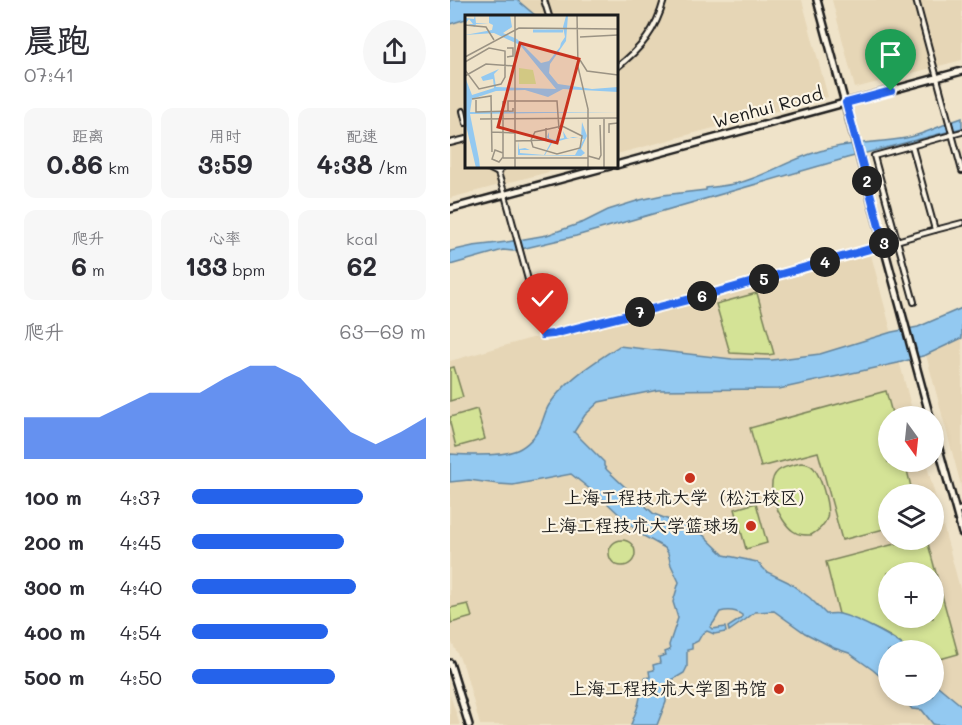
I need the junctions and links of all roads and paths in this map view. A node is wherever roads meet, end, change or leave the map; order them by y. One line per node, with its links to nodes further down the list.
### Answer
1 (544, 0): 5 (street)
2 (664, 0): 6 (street)
3 (817, 0): 9 (main road)
4 (916, 0): 8 (street)
5 (549, 15)
6 (618, 67)
7 (962, 71): 8 (main road, Wenhui Road)
8 (937, 78): 9 (main road, Wenhui Road); 13 (street)
9 (846, 103): 17 (main road, Wenhui Road); 28 (main road)
10 (463, 111): 11 (street)
11 (465, 119)
12 (962, 132): 13 (street)
13 (952, 135): 16 (street); 21 (street)
14 (465, 139): 15 (street)
15 (450, 142)
16 (912, 146): 26 (street); 27 (street)
17 (618, 164)
18 (488, 168): 22 (street)
19 (501, 168): 22 (street)
20 (603, 168): 23 (main road)
21 (962, 171)
22 (498, 173): 23 (street)
23 (505, 195): 24 (main road); 28 (street)
24 (450, 209)
25 (962, 223): 26 (street)
26 (935, 230): 27 (street)
27 (898, 241): 28 (street); 29 (street)
28 (884, 245): 30 (main road)
29 (915, 302)
30 (927, 406)
31 (944, 462): 32 (main road)
32 (959, 510): 33 (main road)
33 (962, 529)
34 (450, 663): 35 (main road)
35 (469, 725)

